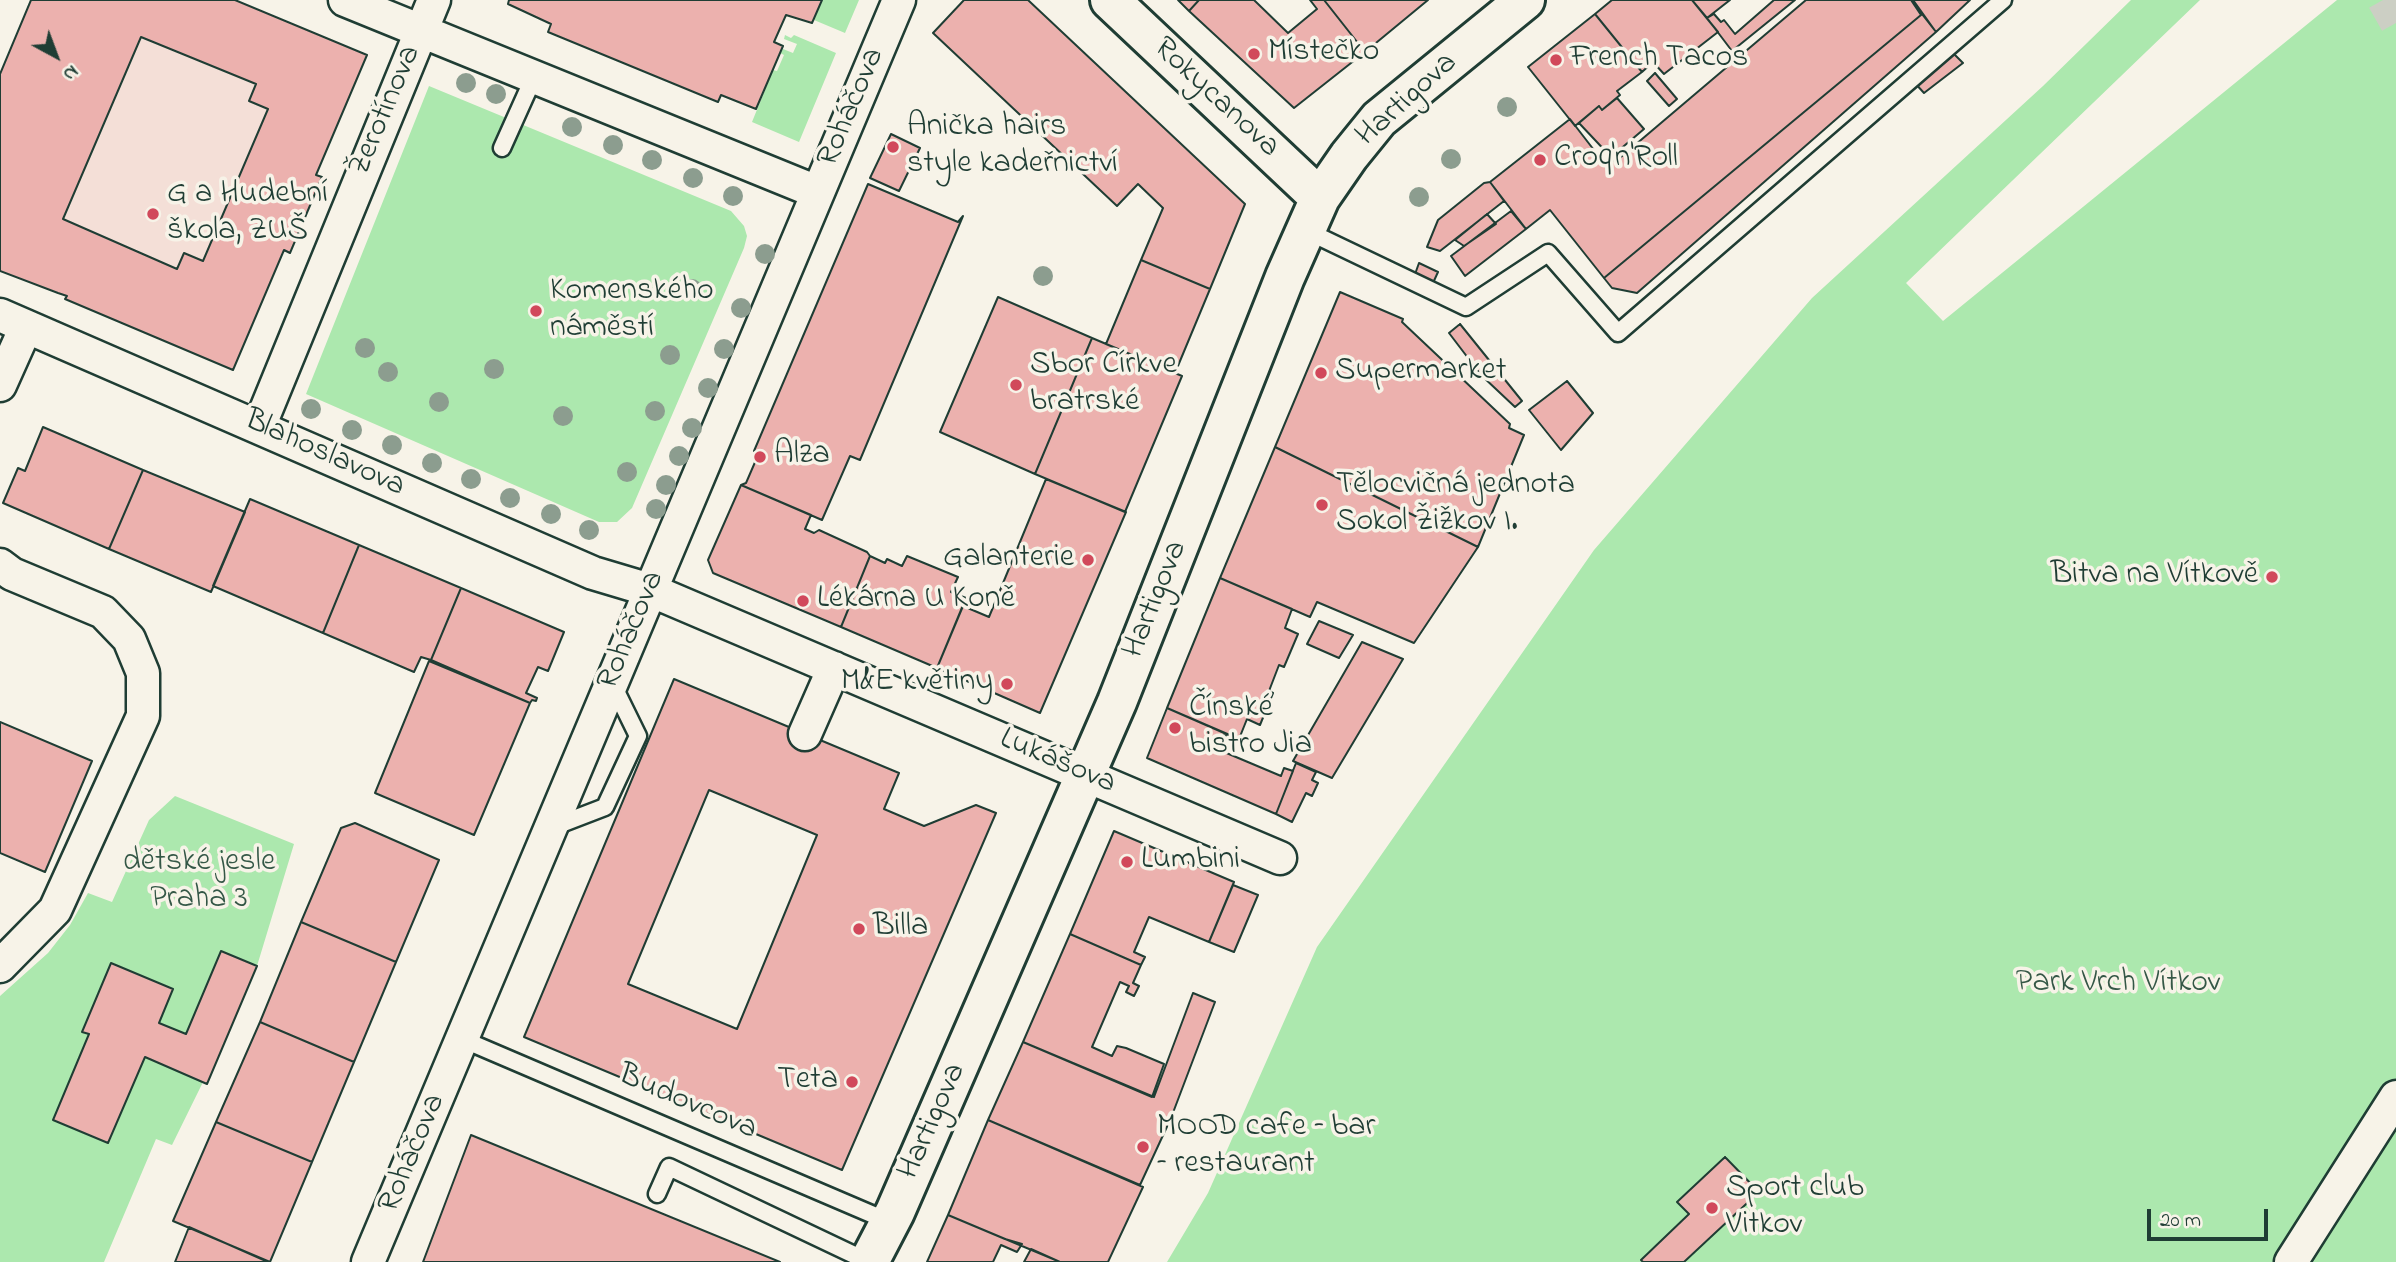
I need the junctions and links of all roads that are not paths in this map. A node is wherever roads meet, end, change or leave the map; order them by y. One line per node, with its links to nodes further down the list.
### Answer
1 (345, 0): 7 (street)
2 (434, 0): 7 (street, Žerotínova)
3 (899, 0): 10 (street, Roháčova)
4 (1110, 0): 11 (main road, Rokycanova)
5 (1525, 0): 11 (main road, Hartigova)
6 (2003, 0): 11 (lane)
7 (421, 30): 8 (street); 14 (street, Žerotínova)
8 (533, 79): 9 (lane); 10 (street)
9 (502, 148)
10 (817, 192): 16 (street, Roháčova)
11 (1313, 214): 20 (main road, Hartigova)
12 (13, 321): 13 (street); 14 (street, Blahoslavova)
13 (0, 385)
14 (259, 426): 16 (street, Blahoslavova)
15 (0, 565): 23 (street)
16 (650, 590): 17 (street, Lukášova); 18 (street, Roháčova)
17 (834, 668): 19 (street); 20 (street, Lukášova)
18 (612, 682): 21 (street, Roháčova); 21 (lane)
19 (805, 734)
20 (1086, 775): 22 (street, Lukášova); 27 (main road, Hartigova)
21 (551, 828): 24 (street, Roháčova)
22 (1280, 858)
23 (0, 966)
24 (462, 1039): 27 (lane, Budovcova); 28 (street, Roháčova)
25 (2396, 1097): 30 (street)
26 (657, 1194): 29 (lane)
27 (890, 1222): 29 (main road, Hartigova)
28 (368, 1262)
29 (869, 1262)
30 (2291, 1262)

